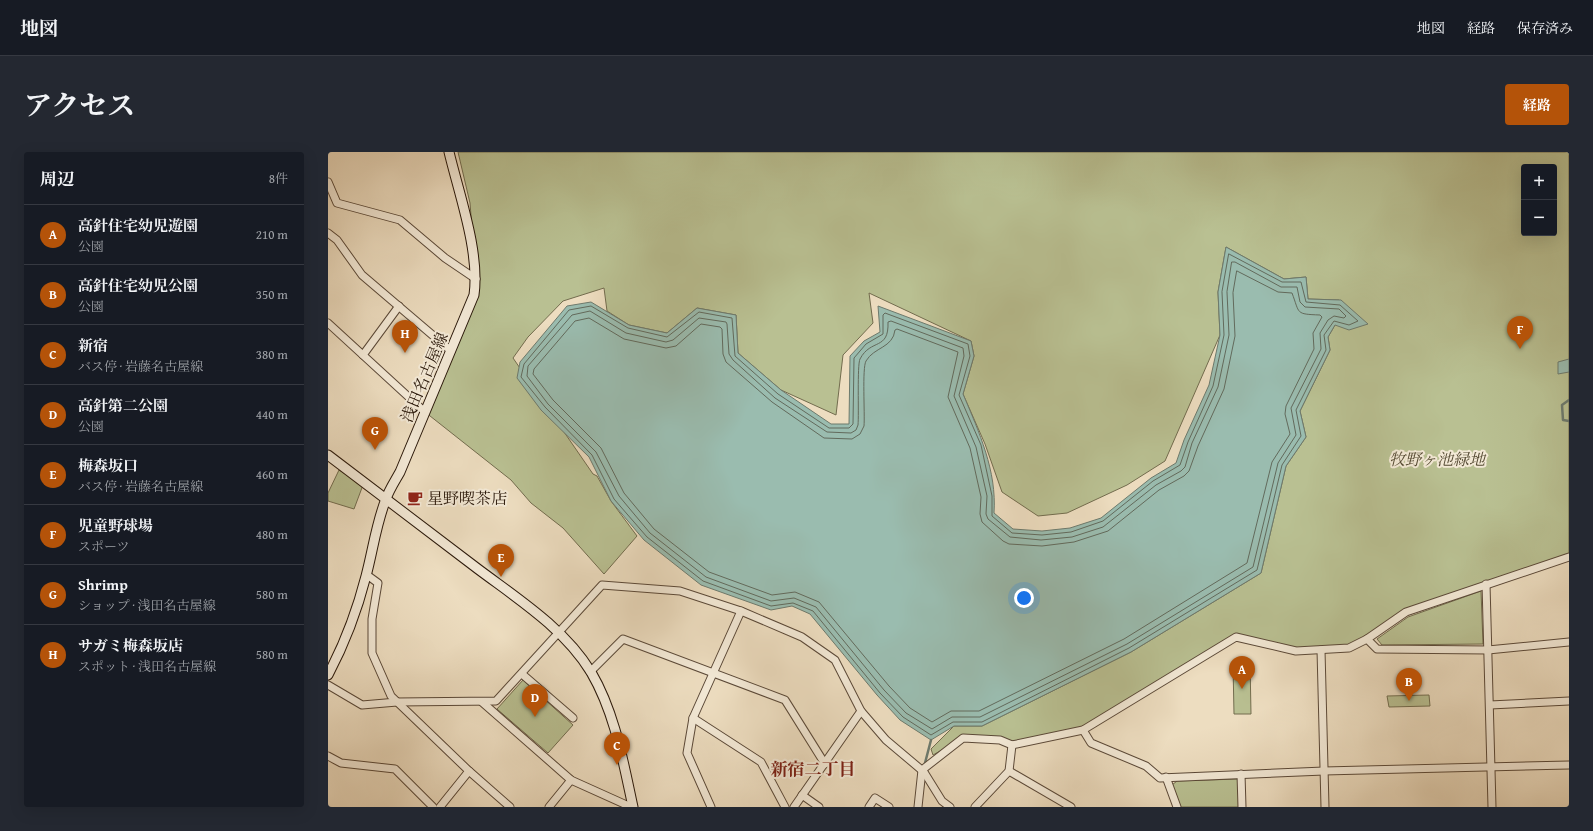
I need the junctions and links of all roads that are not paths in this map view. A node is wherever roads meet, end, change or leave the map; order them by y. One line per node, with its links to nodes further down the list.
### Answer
1 (449, 152): 4 (main road, 浅田名古屋線)
2 (328, 182): 4 (street)
3 (328, 233): 5 (street)
4 (476, 279): 7 (main road, 浅田名古屋線)
5 (400, 306): 7 (street); 8 (street)
6 (328, 323): 8 (street)
7 (450, 350): 9 (main road, 浅田名古屋線)
8 (363, 355): 9 (street)
9 (425, 412): 11 (main road, 浅田名古屋線)
10 (328, 455): 11 (main road)
11 (386, 499): 13 (main road, 浅田名古屋線); 16 (main road)
12 (1569, 557): 14 (street)
13 (367, 575): 24 (main road, 浅田名古屋線); 27 (street)
14 (1486, 584): 17 (street); 20 (street)
15 (740, 611): 16 (street); 22 (street); 30 (street)
16 (559, 632): 21 (main road); 23 (street)
17 (1366, 639): 19 (street); 20 (street)
18 (1569, 642): 20 (street)
19 (1321, 650): 33 (street); 42 (street)
20 (1488, 650): 29 (street)
21 (590, 672): 22 (street); 51 (main road)
22 (712, 672): 32 (street); 36 (street)
23 (522, 674): 28 (street); 31 (street)
24 (328, 675)
25 (328, 685): 27 (street)
26 (1569, 701): 29 (street)
27 (397, 702): 28 (street); 40 (street)
28 (482, 702): 45 (street)
29 (1490, 705): 38 (street)
30 (861, 711): 36 (street); 39 (street)
31 (573, 718)
32 (693, 718): 52 (street); 53 (street)
33 (1083, 730): 34 (street); 44 (street)
34 (1012, 745): 39 (street); 41 (street)
35 (328, 756): 47 (street)
36 (824, 764): 46 (street)
37 (1569, 765): 38 (street)
38 (1491, 767): 42 (street); 65 (street)
39 (922, 770): 58 (street); 59 (street)
40 (469, 771): 48 (street); 49 (street)
41 (1009, 771): 60 (street); 61 (street)
42 (1324, 771): 43 (street); 64 (street)
43 (1241, 774): 44 (street); 63 (street)
44 (1166, 777): 62 (street)
45 (571, 780): 50 (street); 51 (street)
46 (802, 795): 54 (street); 55 (street)
47 (433, 807)
48 (440, 807)
49 (510, 807)
50 (549, 807)
51 (632, 807)
52 (712, 807)
53 (785, 807)
54 (794, 807)
55 (819, 807)
56 (869, 807): 57 (street)
57 (889, 807)
58 (918, 807)
59 (950, 807)
60 (975, 807)
61 (1071, 807)
62 (1177, 807)
63 (1242, 807)
64 (1325, 807)
65 (1492, 807)

